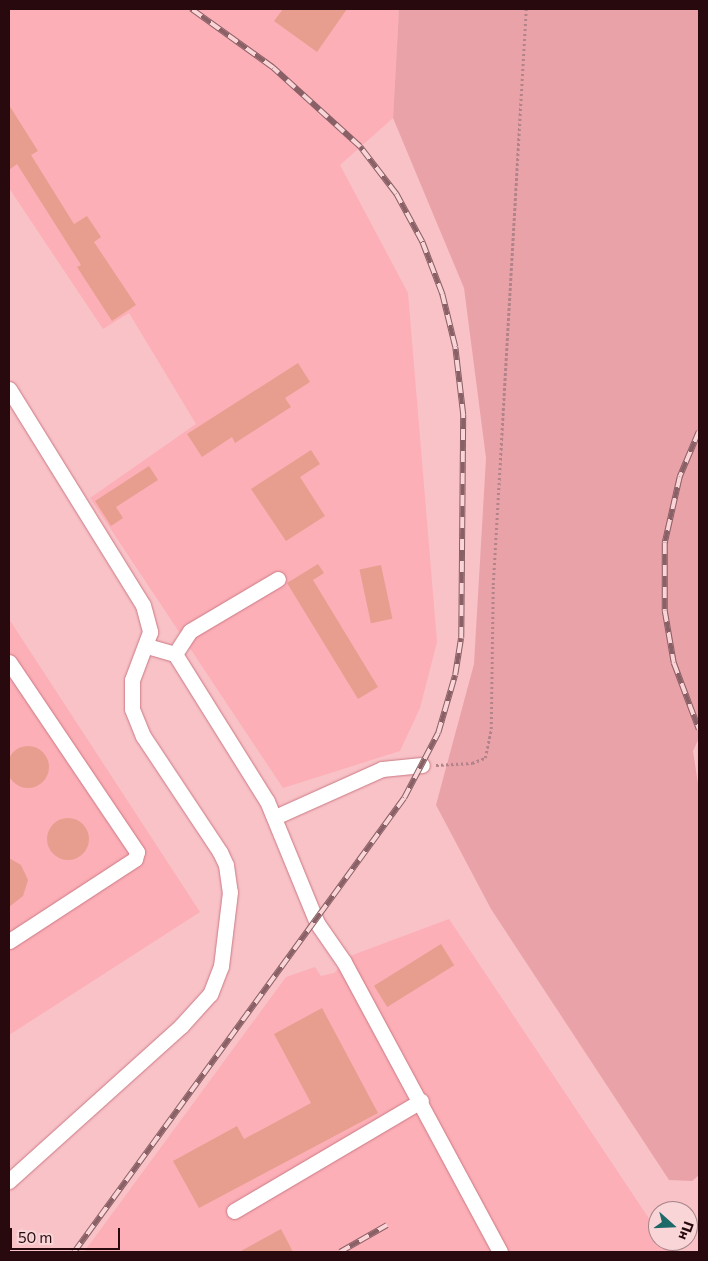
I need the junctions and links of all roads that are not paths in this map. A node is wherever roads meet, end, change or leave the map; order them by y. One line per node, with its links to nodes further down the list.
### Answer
1 (9, 389): 3 (street)
2 (278, 579): 4 (street)
3 (147, 646): 4 (street); 11 (street)
4 (175, 654): 8 (street)
5 (9, 662): 6 (street)
6 (14, 681): 9 (street)
7 (422, 765): 8 (street)
8 (275, 817): 10 (street)
9 (9, 941)
10 (421, 1102): 12 (street); 13 (street)
11 (9, 1181)
12 (234, 1211)
13 (500, 1252)

